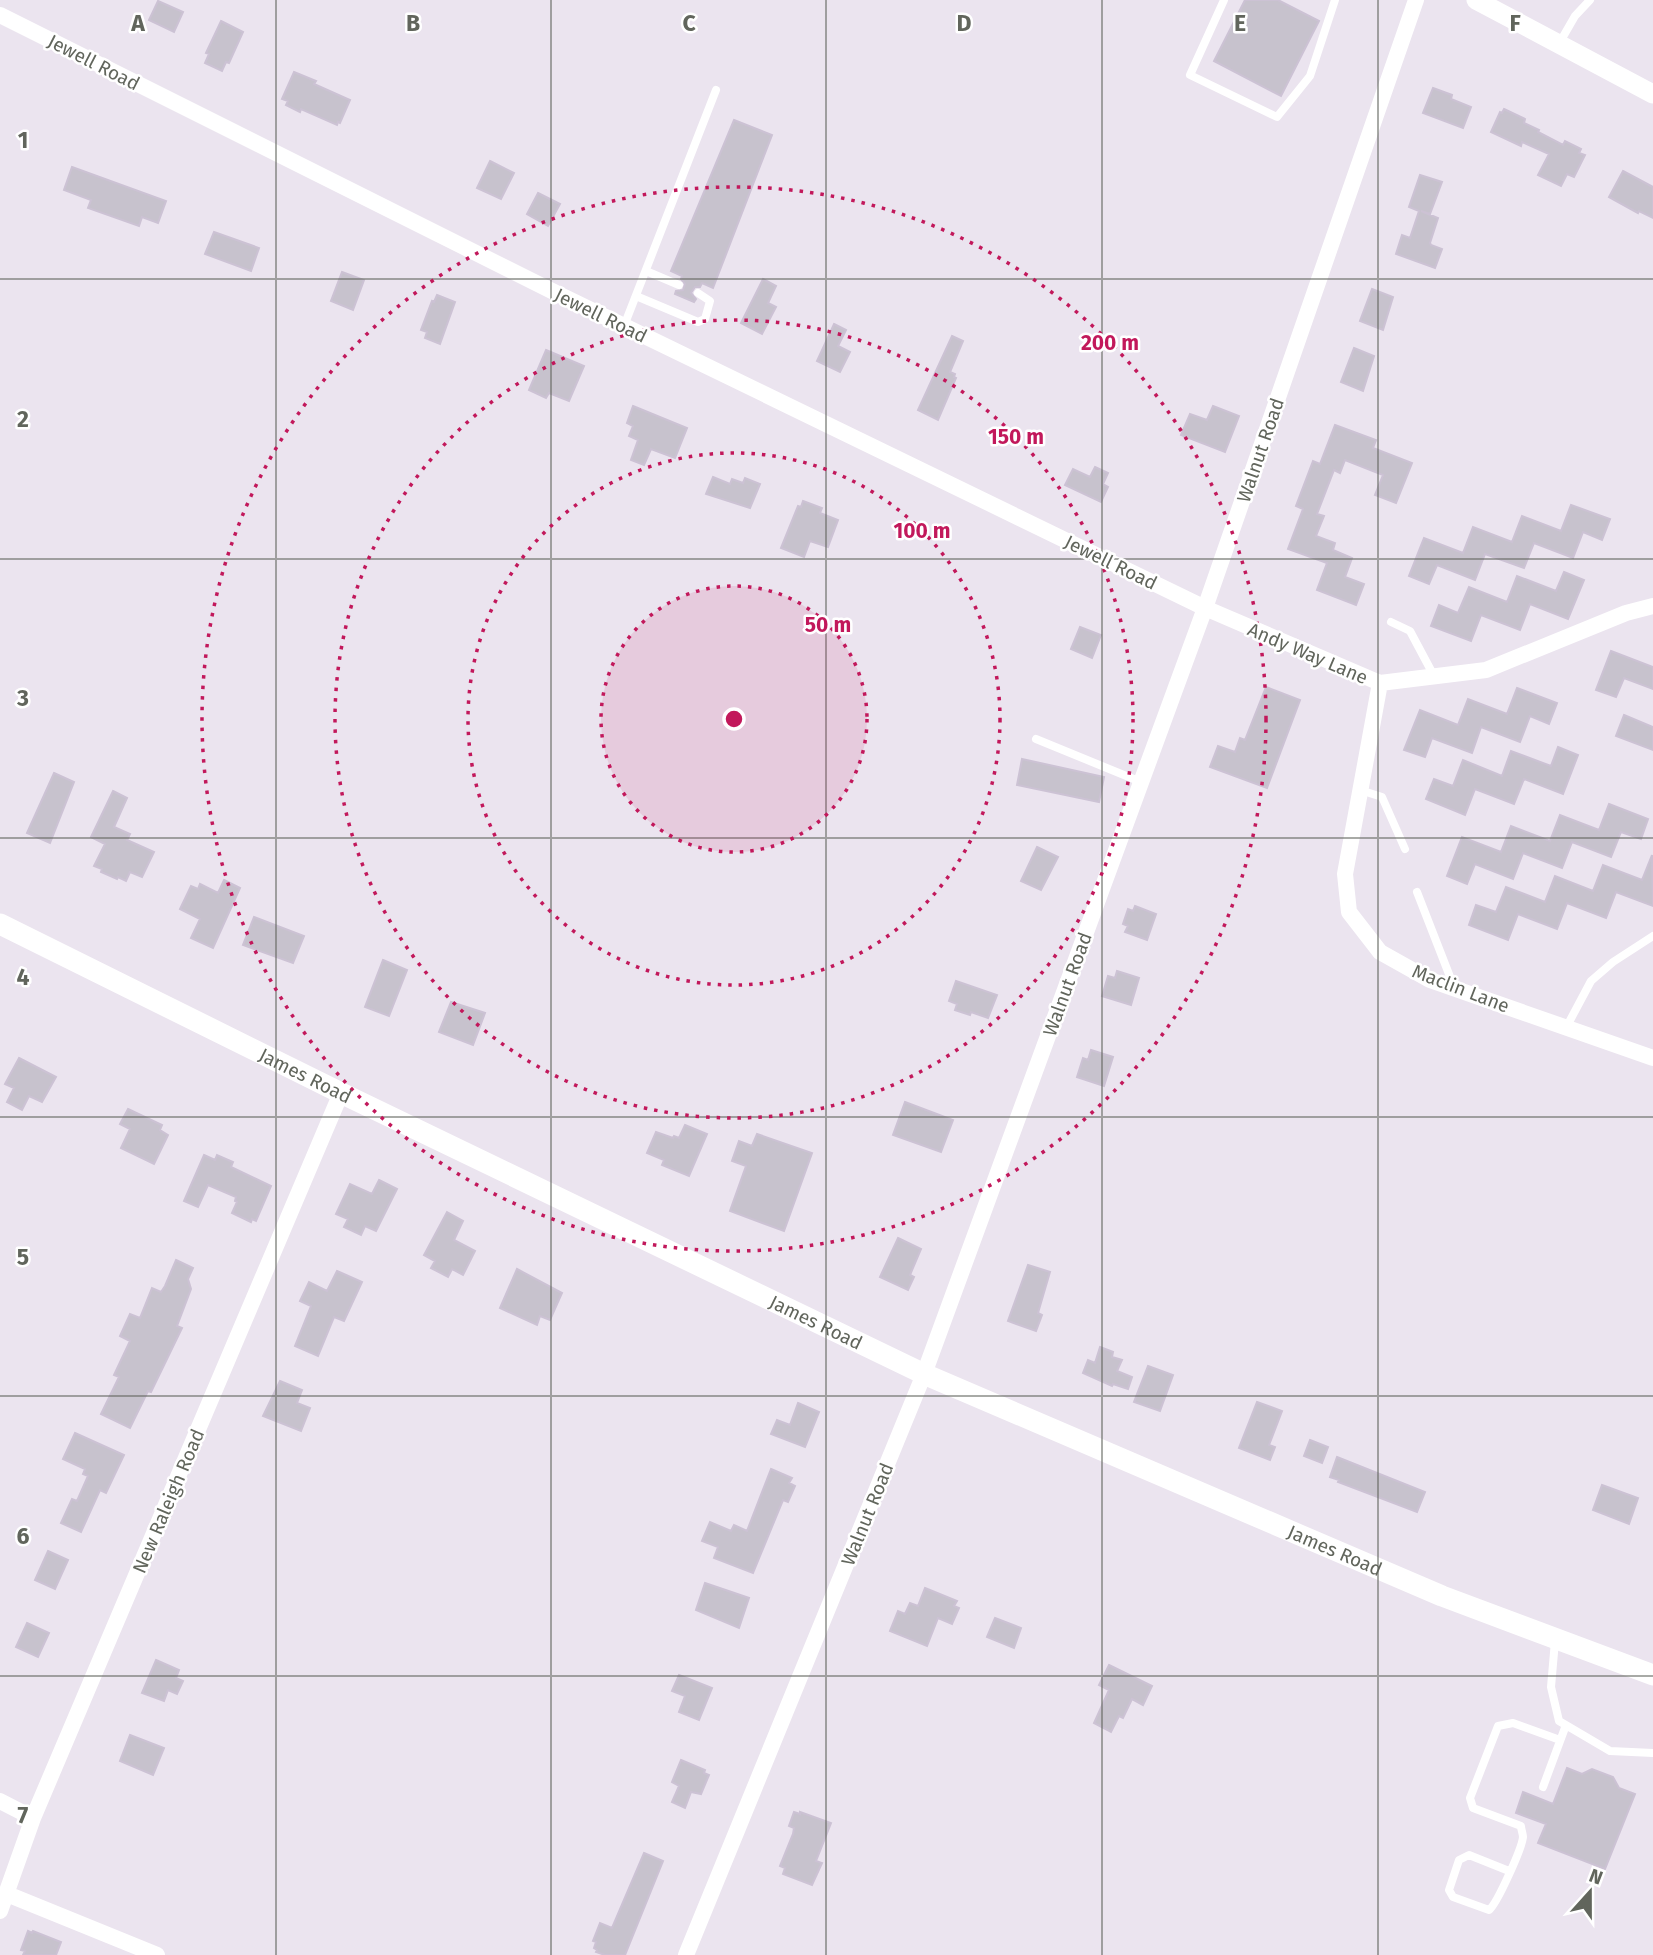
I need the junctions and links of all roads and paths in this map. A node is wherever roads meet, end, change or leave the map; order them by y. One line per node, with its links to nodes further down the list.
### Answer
1 (1224, 0): 2 (lane)
2 (1335, 0)
3 (1416, 0): 16 (street, Walnut Road)
4 (1476, 0): 7 (street)
5 (1590, 0): 7 (lane)
6 (0, 15): 14 (street, Jewell Road)
7 (1559, 44): 9 (street)
8 (716, 90): 10 (lane)
9 (1653, 94)
10 (646, 271): 11 (lane); 13 (lane)
11 (679, 285)
12 (698, 293): 13 (lane)
13 (636, 296): 14 (lane)
14 (624, 326): 16 (street, Jewell Road)
15 (1653, 606): 18 (street, Andy Way Lane)
16 (1205, 608): 19 (street, Andy Way Lane); 21 (street, Walnut Road)
17 (1391, 622): 18 (lane)
18 (1434, 676): 19 (street, Andy Way Lane)
19 (1380, 684): 22 (street, Maclin Lane)
20 (1036, 739): 21 (lane)
21 (1141, 782): 31 (street, Walnut Road)
22 (1360, 790): 23 (lane); 27 (street, Maclin Lane)
23 (1405, 849)
24 (1417, 892): 27 (lane)
25 (0, 924): 30 (main road, James Road)
26 (1653, 936): 28 (lane)
27 (1455, 989): 28 (street, Maclin Lane)
28 (1567, 1027): 29 (street, Maclin Lane)
29 (1653, 1058)
30 (341, 1093): 31 (main road, James Road); 39 (street, New Raleigh Road)
31 (924, 1374): 32 (main road, James Road); 44 (street, Walnut Road)
32 (1555, 1638): 33 (main road, James Road); 34 (lane)
33 (1653, 1675)
34 (1566, 1725): 35 (lane); 36 (lane)
35 (1560, 1740): 37 (lane); 40 (lane)
36 (1653, 1753)
37 (1543, 1787)
38 (0, 1801): 39 (street)
39 (33, 1818): 41 (street, New Raleigh Road)
40 (1510, 1871): 40 (lane)
41 (7, 1894): 42 (street, New Raleigh Road); 43 (street)
42 (0, 1911)
43 (157, 1955)
44 (686, 1955)

